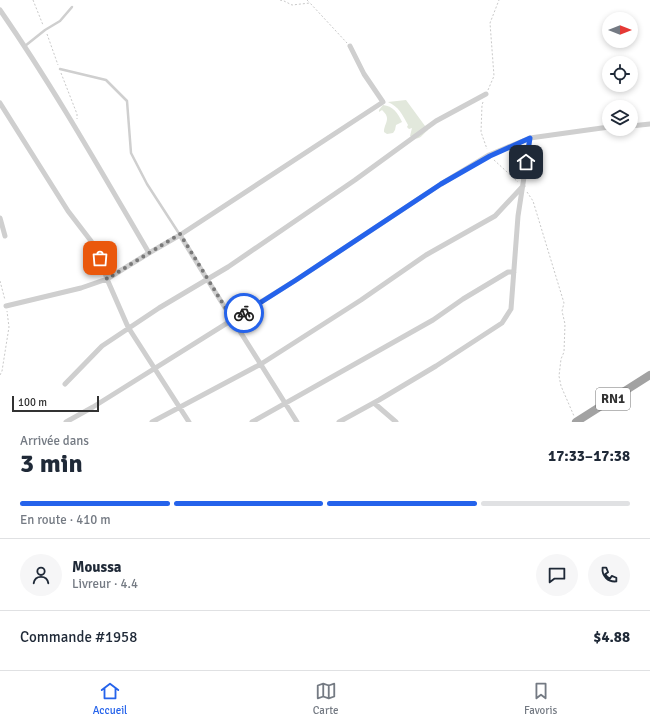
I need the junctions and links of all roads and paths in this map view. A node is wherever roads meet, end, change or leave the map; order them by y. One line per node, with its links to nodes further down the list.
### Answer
1 (280, 0): 4 (path)
2 (307, 0): 4 (path)
3 (499, 0): 10 (path)
4 (310, 3): 8 (path)
5 (72, 6): 7 (lane)
6 (0, 10): 7 (street)
7 (25, 46): 21 (street)
8 (350, 46): 19 (street)
9 (60, 70): 19 (lane)
10 (486, 94): 16 (path); 24 (street)
11 (0, 103): 23 (street)
12 (650, 124): 13 (street)
13 (638, 125)
14 (602, 128): 15 (street)
15 (530, 138): 16 (street); 17 (street)
16 (490, 156): 17 (path); 27 (street)
17 (523, 186): 22 (street); 29 (street); 44 (path)
18 (0, 218): 20 (street)
19 (180, 234): 21 (street); 24 (street)
20 (5, 236)
21 (149, 253): 23 (street)
22 (514, 272): 34 (street); 35 (street)
23 (107, 279): 26 (street); 28 (street)
24 (207, 279): 27 (street); 28 (street)
25 (0, 281): 26 (path)
26 (6, 306): 31 (path)
27 (233, 320): 29 (street); 30 (street)
28 (128, 328): 30 (street); 33 (street)
29 (261, 364): 35 (street); 36 (street)
30 (154, 369): 36 (street); 37 (street)
31 (0, 375)
32 (650, 375): 44 (highway, RN1)
33 (65, 384)
34 (374, 403): 42 (street); 43 (street)
35 (285, 404): 40 (street); 41 (street)
36 (179, 407): 38 (street); 39 (street)
37 (66, 422)
38 (152, 422)
39 (189, 422)
40 (252, 422)
41 (297, 422)
42 (339, 422)
43 (396, 422)
44 (576, 422)

